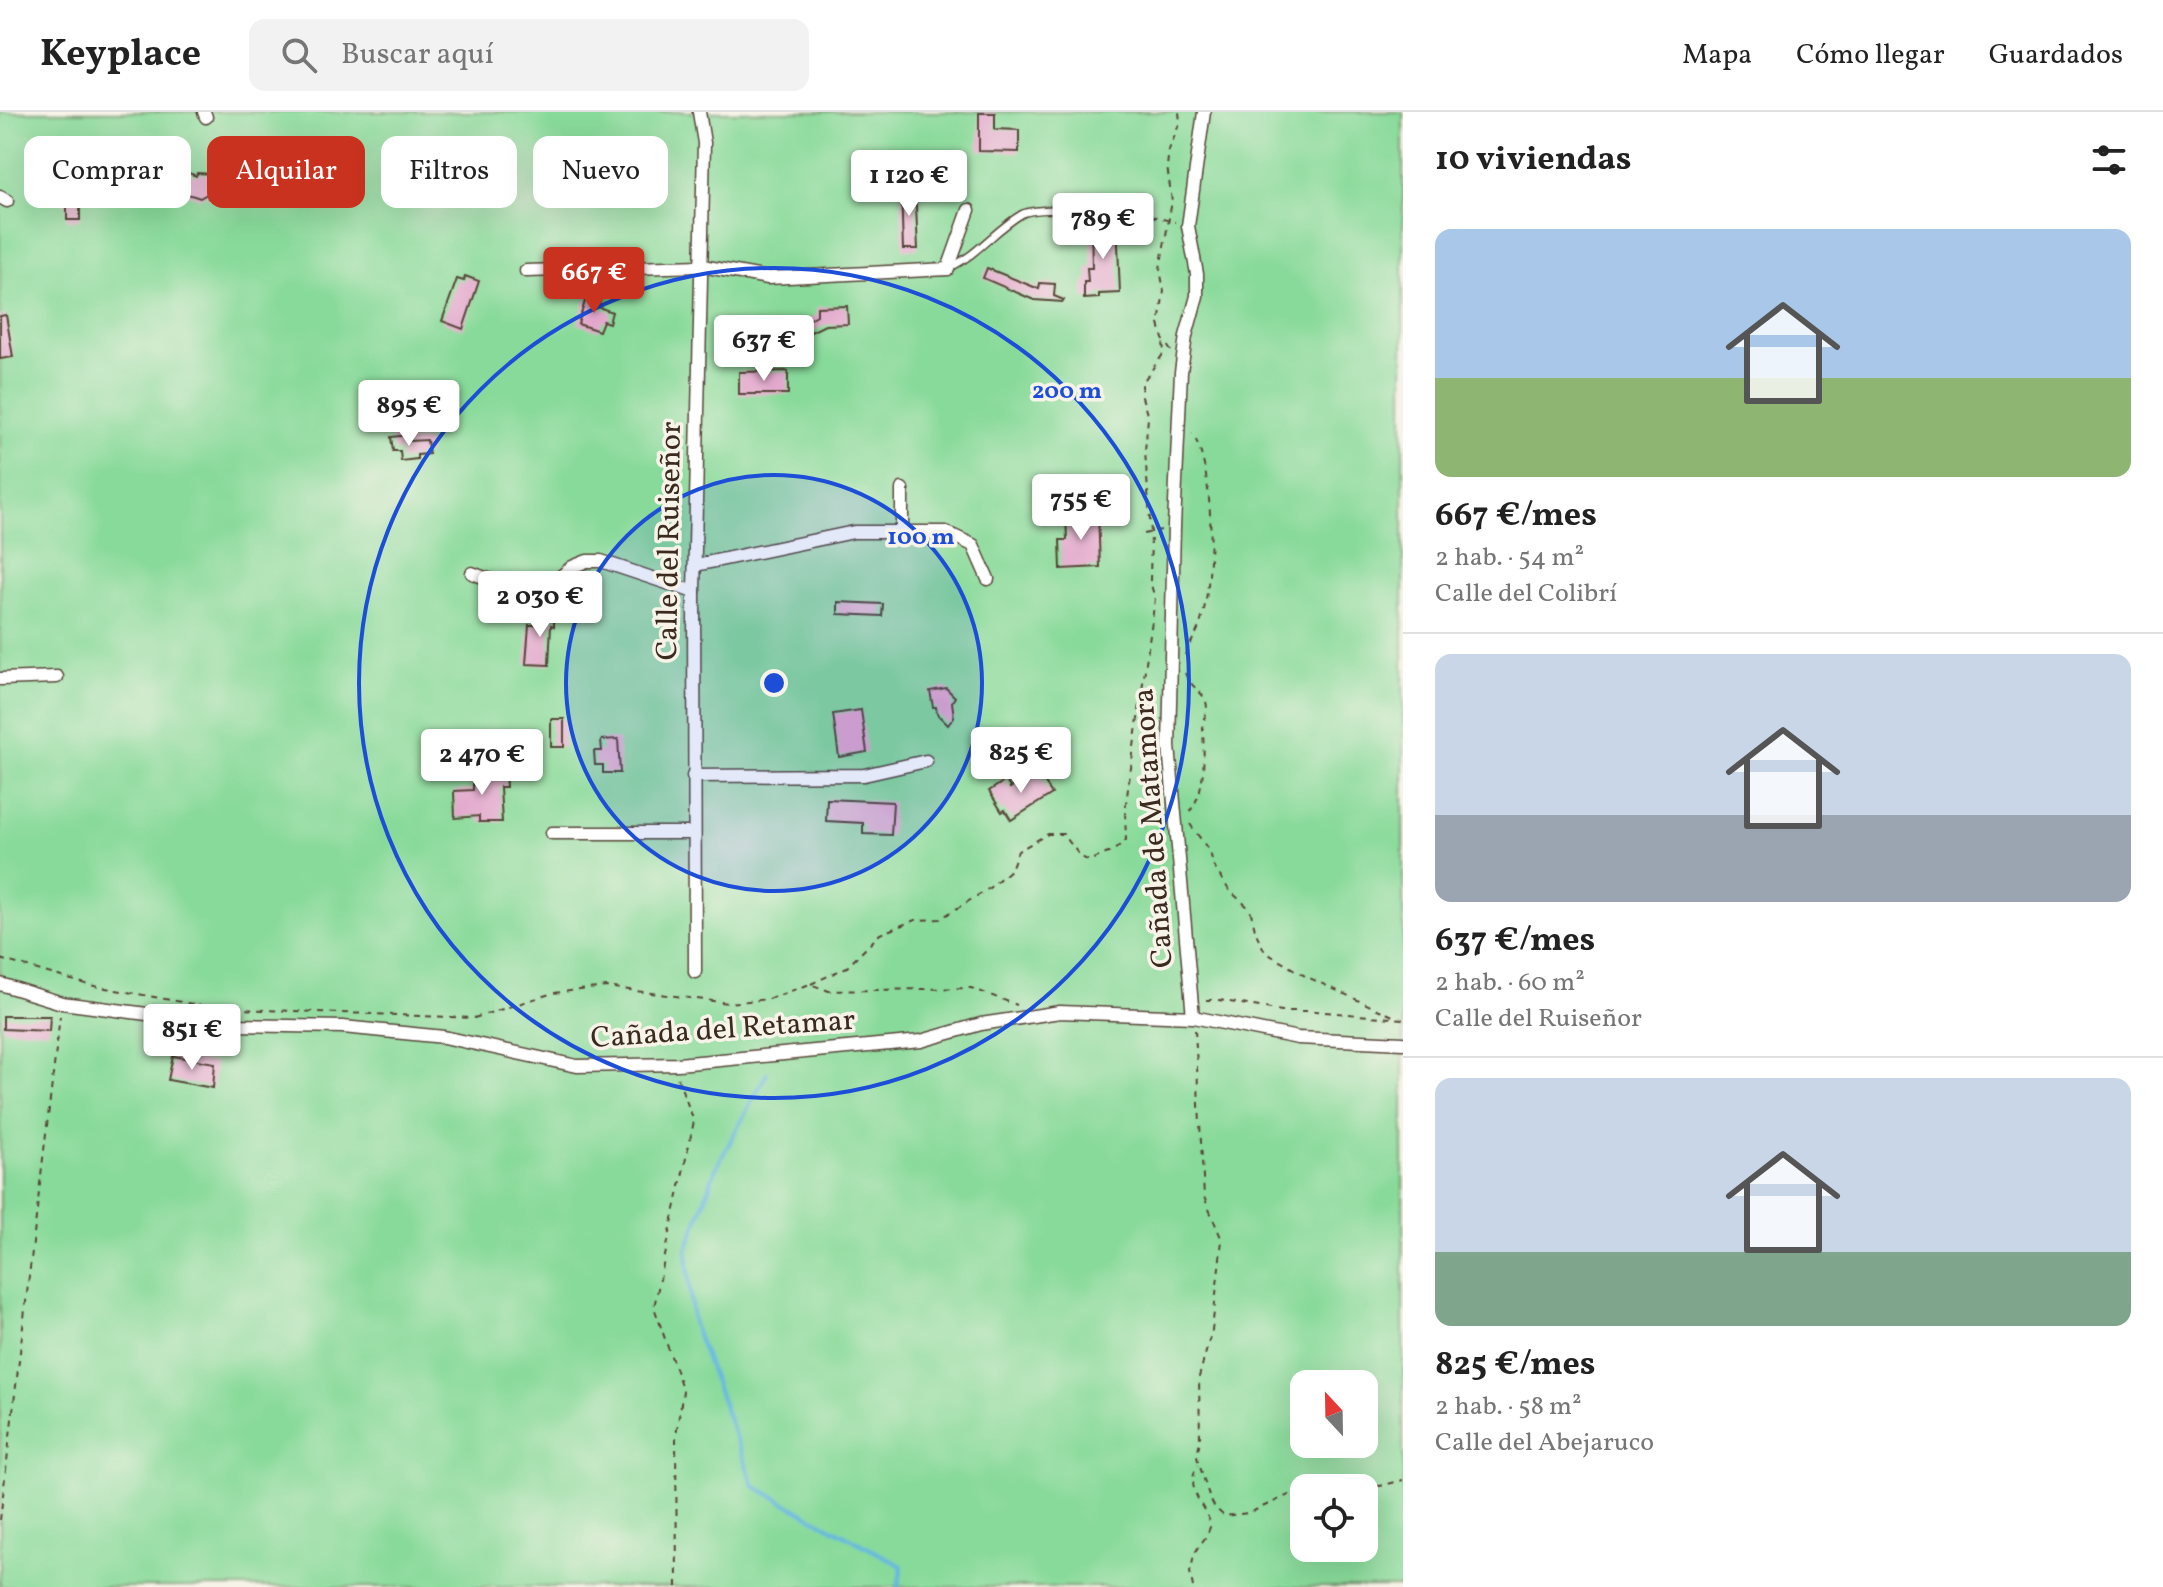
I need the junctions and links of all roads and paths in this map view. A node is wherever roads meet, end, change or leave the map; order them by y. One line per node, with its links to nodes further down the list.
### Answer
1 (699, 112): 8 (street, Calle del Ruiseñor)
2 (1179, 112): 6 (path)
3 (1204, 112): 7 (street, Cañada de Matamora)
4 (969, 210): 9 (street)
5 (1142, 213): 6 (path); 9 (lane)
6 (1169, 221): 7 (path); 11 (path)
7 (1188, 226): 12 (street, Cañada de Matamora)
8 (702, 266): 9 (street); 10 (street); 19 (street, Calle del Ruiseñor)
9 (948, 269)
10 (526, 271)
11 (1163, 339): 12 (path); 17 (path)
12 (1181, 372): 15 (street, Cañada de Matamora)
13 (1189, 428): 23 (path)
14 (902, 489): 16 (street)
15 (1174, 526): 17 (path); 35 (street, Cañada de Matamora)
16 (902, 531): 19 (street); 21 (street)
17 (1151, 533): 18 (path); 34 (path)
18 (1144, 534)
19 (696, 565): 22 (street, Calle del Ruiseñor)
20 (472, 573): 22 (street)
21 (988, 579)
22 (694, 592): 28 (street, Calle del Ruiseñor)
23 (1183, 658)
24 (1184, 666): 39 (path)
25 (57, 677): 26 (street)
26 (0, 679)
27 (926, 761): 28 (street)
28 (693, 776): 30 (street, Calle del Ruiseñor)
29 (552, 833): 30 (street)
30 (694, 833): 32 (street, Calle del Ruiseñor)
31 (0, 959): 34 (path)
32 (695, 972)
33 (0, 984): 36 (street, Cañada del Retamar)
34 (810, 984): 37 (path)
35 (1192, 1001): 38 (street, Cañada de Matamora); 39 (path)
36 (62, 1003): 41 (street, Cañada del Retamar); 46 (path)
37 (1023, 1008)
38 (1193, 1017): 40 (street, Cañada del Retamar); 41 (street, Cañada del Retamar); 42 (path)
39 (1401, 1019)
40 (1403, 1043)
41 (678, 1064): 48 (path)
42 (1199, 1464): 45 (path); 49 (path)
43 (1403, 1480): 44 (path)
44 (1378, 1486)
45 (1290, 1495)
46 (0, 1511): 47 (path)
47 (0, 1520)
48 (677, 1587)
49 (1193, 1587)

